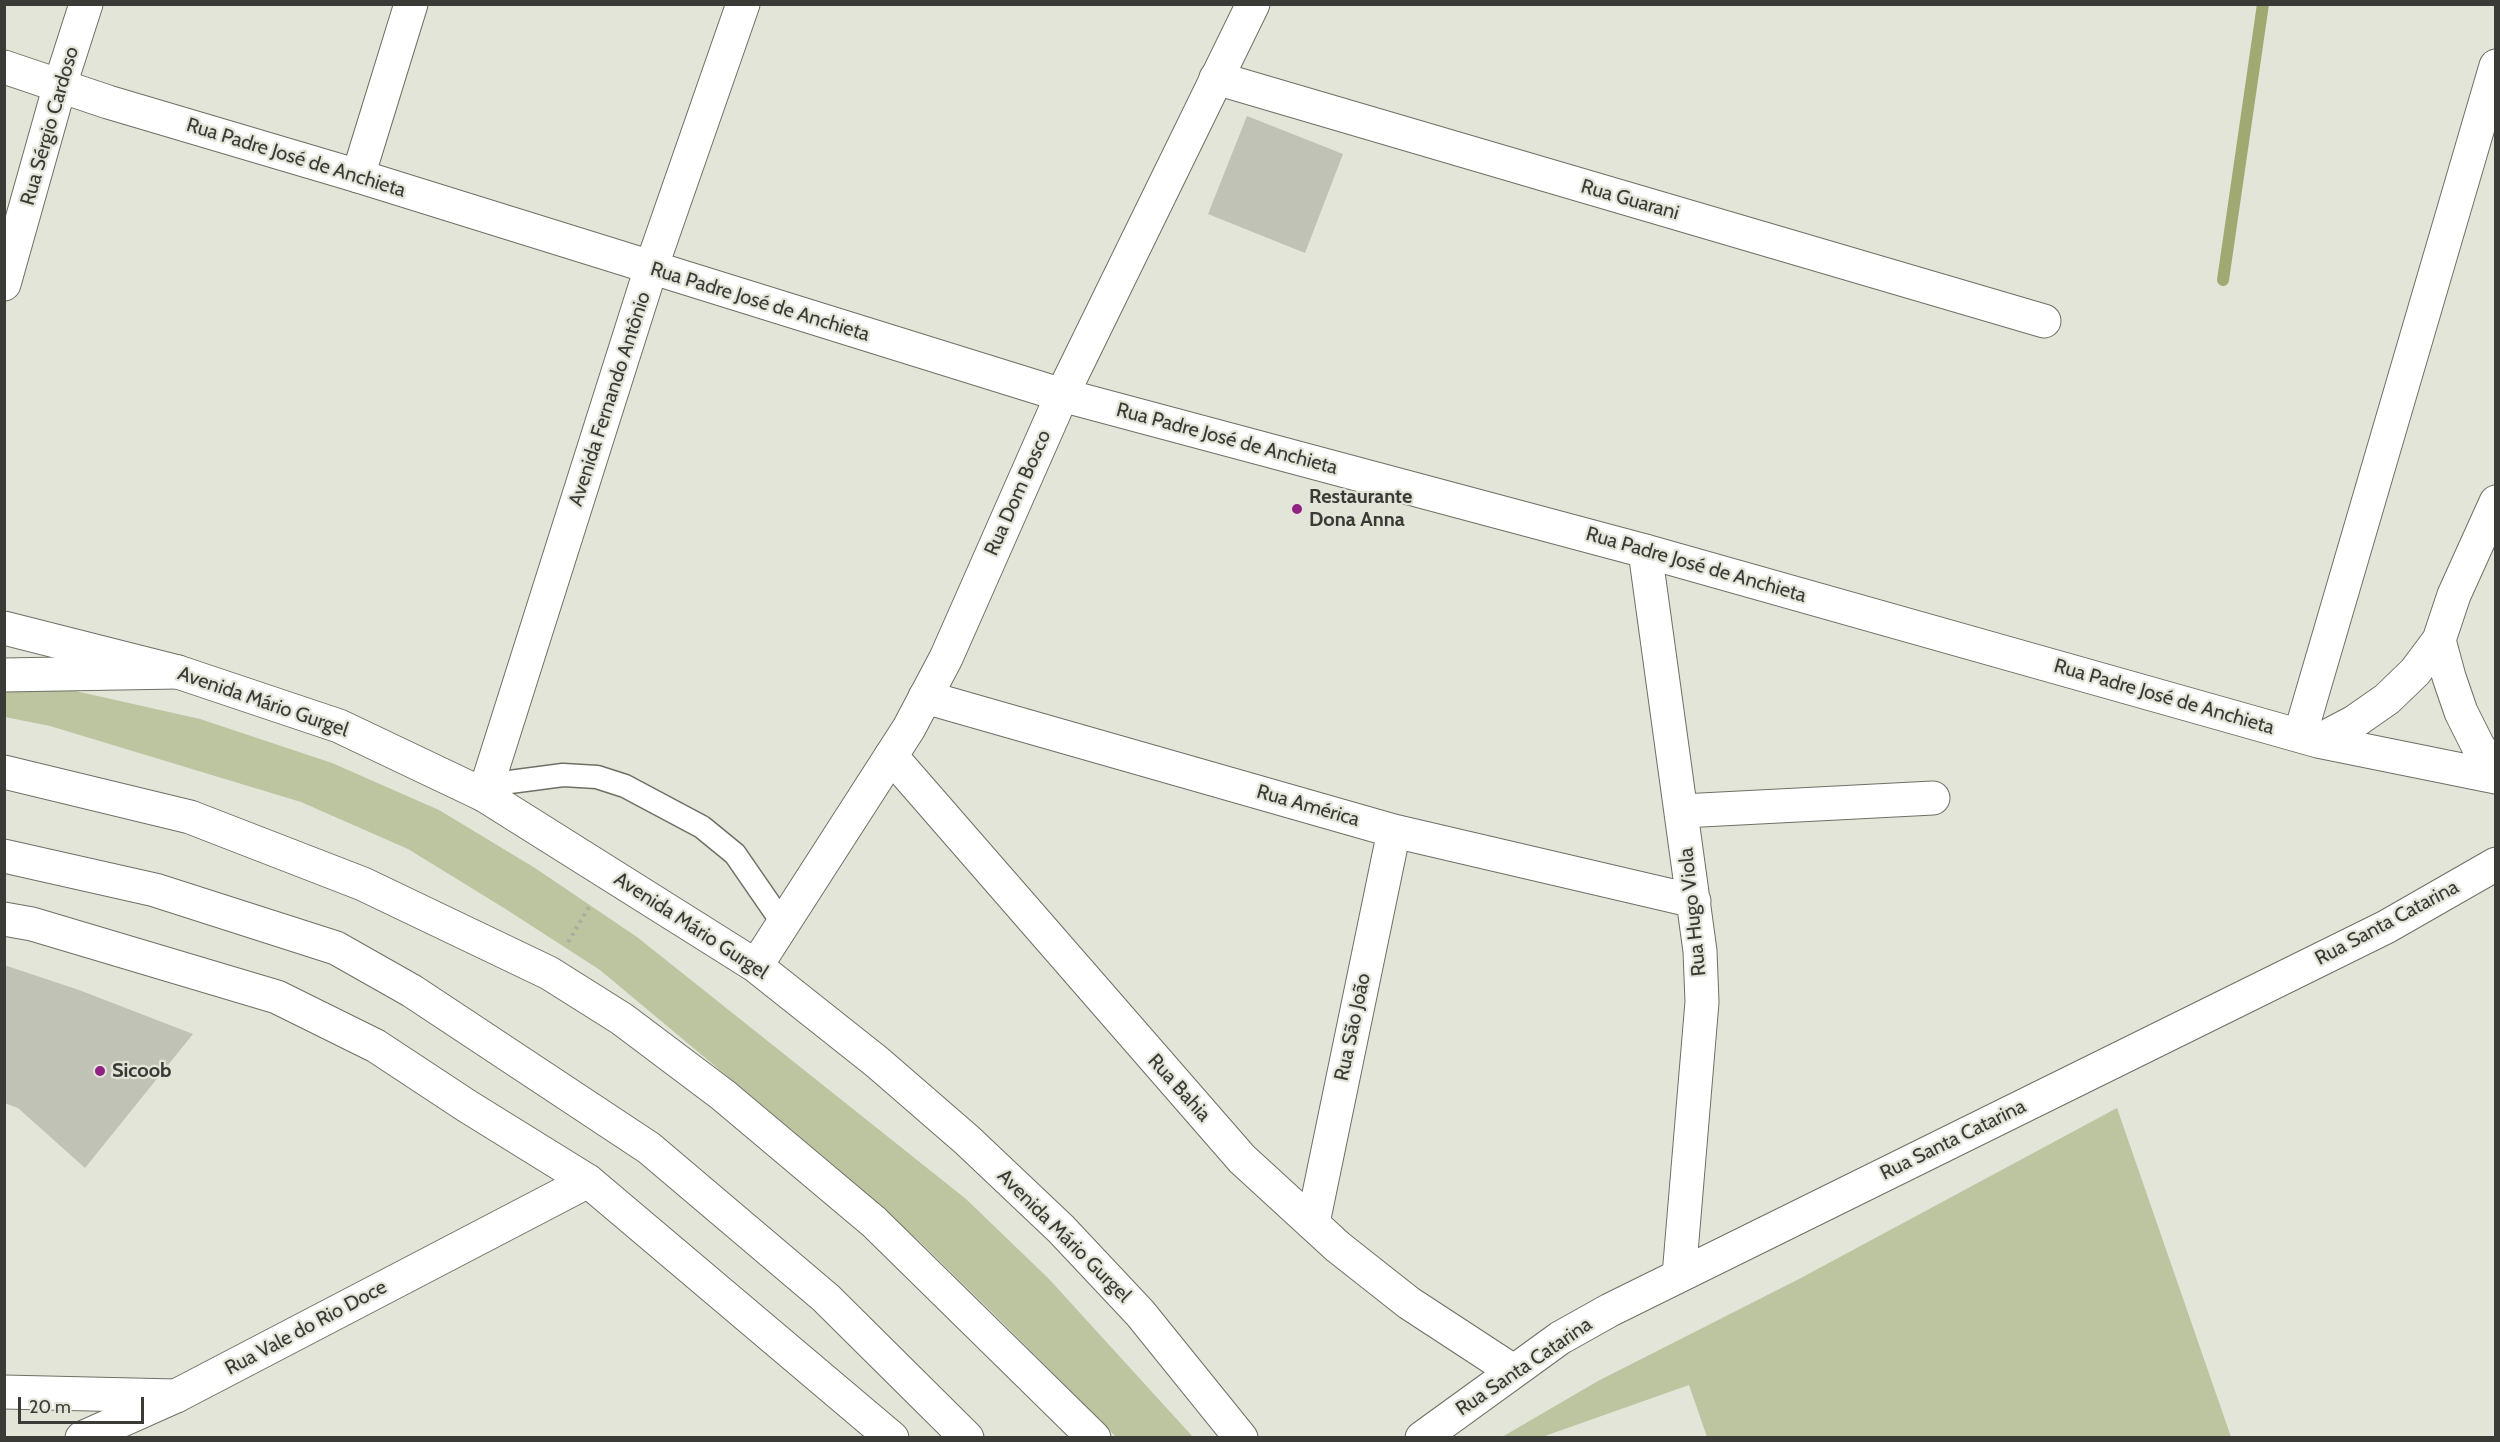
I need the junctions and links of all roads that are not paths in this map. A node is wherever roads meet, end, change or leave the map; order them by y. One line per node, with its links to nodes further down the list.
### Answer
1 (86, 4): 8 (street, Rua Sérgio Cardoso)
2 (411, 4): 9 (street)
3 (743, 4): 10 (street, Avenida Fernando Antônio)
4 (1253, 4): 7 (street, Rua Dom Bosco)
5 (2496, 66): 21 (street)
6 (4, 67): 8 (street, Rua Padre José de Anchieta)
7 (1216, 78): 12 (street, Rua Guarani); 13 (street, Rua Dom Bosco)
8 (60, 85): 9 (street, Rua Padre José de Anchieta); 11 (street, Rua Sérgio Cardoso)
9 (358, 176): 10 (street, Rua Padre José de Anchieta)
10 (651, 268): 13 (street, Rua Padre José de Anchieta); 25 (street, Avenida Fernando Antônio)
11 (4, 284)
12 (2044, 321)
13 (1062, 394): 15 (street, Rua Padre José de Anchieta); 20 (street, Rua Dom Bosco)
14 (2496, 502): 17 (street)
15 (1645, 551): 21 (street, Rua Padre José de Anchieta); 27 (street, Rua Hugo Viola)
16 (4, 628): 18 (street, Avenida Mário Gurgel)
17 (2439, 640): 21 (street); 24 (street)
18 (178, 672): 19 (street); 25 (street, Avenida Mário Gurgel)
19 (4, 675)
20 (925, 697): 22 (street, Rua Dom Bosco); 28 (street, Rua América)
21 (2309, 738): 24 (street, Rua Padre José de Anchieta)
22 (891, 756): 33 (street, Rua Dom Bosco); 36 (street, Rua Bahia)
23 (4, 772): 44 (street)
24 (2496, 774)
25 (486, 790): 33 (lane); 34 (street, Avenida Mário Gurgel)
26 (1933, 798): 27 (street)
27 (1682, 811): 31 (street, Rua Hugo Viola)
28 (1394, 831): 31 (street, Rua América); 36 (street, Rua São João)
29 (4, 856): 43 (street)
30 (2496, 864): 37 (street, Rua Santa Catarina)
31 (1694, 901): 37 (street, Rua Hugo Viola)
32 (4, 919): 35 (street)
33 (784, 925): 34 (street, Rua Dom Bosco)
34 (756, 966): 45 (street, Avenida Mário Gurgel)
35 (588, 1181): 40 (street, Rua Vale do Rio Doce); 42 (street)
36 (1312, 1223): 38 (street, Rua Bahia)
37 (1679, 1276): 38 (street, Rua Santa Catarina)
38 (1513, 1371): 46 (street, Rua Santa Catarina)
39 (4, 1392): 40 (street, Rua Vale do Rio Doce)
40 (176, 1396): 41 (street)
41 (82, 1437)
42 (892, 1437)
43 (967, 1437)
44 (1094, 1437)
45 (1241, 1437)
46 (1422, 1437)

